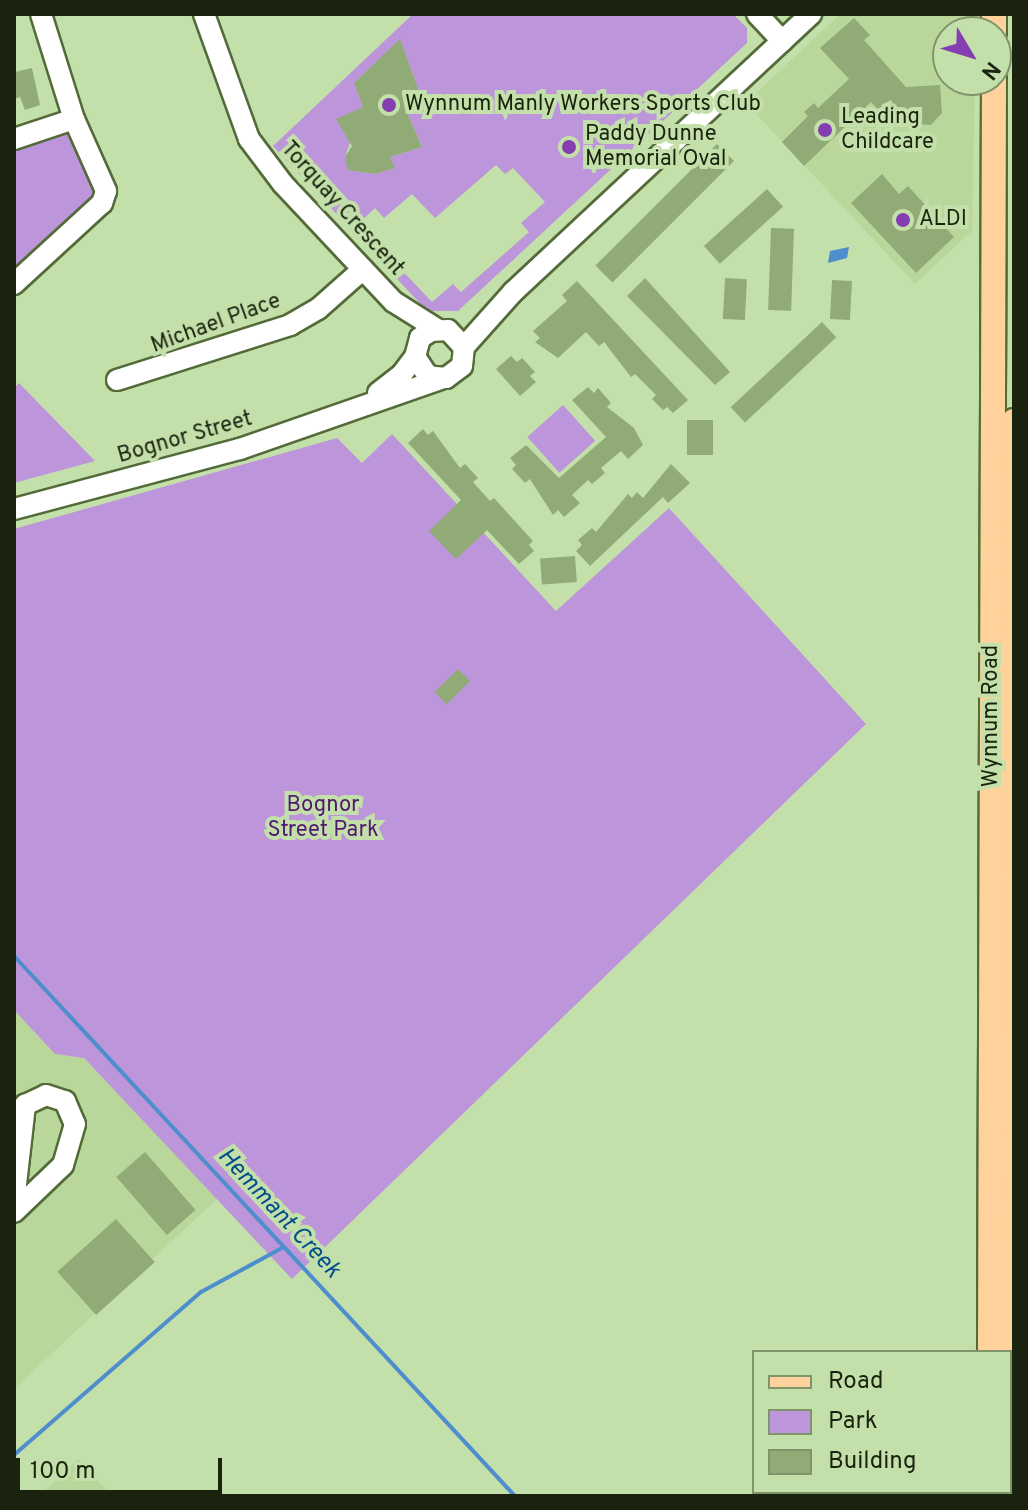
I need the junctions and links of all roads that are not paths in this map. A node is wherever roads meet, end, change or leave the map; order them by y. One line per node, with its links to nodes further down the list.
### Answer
1 (41, 14): 7 (street)
2 (204, 14): 9 (street, Torquay Crescent)
3 (757, 14): 5 (street)
4 (811, 14): 5 (street, Bognor Street)
5 (782, 41): 11 (street, Bognor Street)
6 (994, 96): 23 (main road, Wynnum Road)
7 (74, 119): 8 (street); 10 (street)
8 (14, 139)
9 (363, 269): 12 (street, Torquay Crescent); 17 (street, Michael Place)
10 (14, 284)
11 (513, 292): 13 (street, Bognor Street); 14 (street, Bognor Street)
12 (394, 302): 13 (street, Torquay Crescent); 15 (street, Torquay Crescent)
13 (443, 330): 14 (street); 15 (street, Bognor Street)
14 (464, 347): 16 (street, Bognor Street)
15 (416, 352): 16 (street); 18 (street, Bognor Street)
16 (441, 379): 18 (street, Bognor Street)
17 (117, 380)
18 (365, 403): 20 (street, Bognor Street)
19 (1014, 421): 21 (main road, Wynnum Road)
20 (14, 509)
21 (1013, 580): 22 (main road, Wynnum Road)
22 (1013, 672): 23 (main road, Wynnum Road)
23 (1008, 1028): 26 (main road, Wynnum Road); 27 (main road, Wynnum Road)
24 (14, 1202): 25 (street)
25 (14, 1212)
26 (990, 1350)
27 (1011, 1350)

